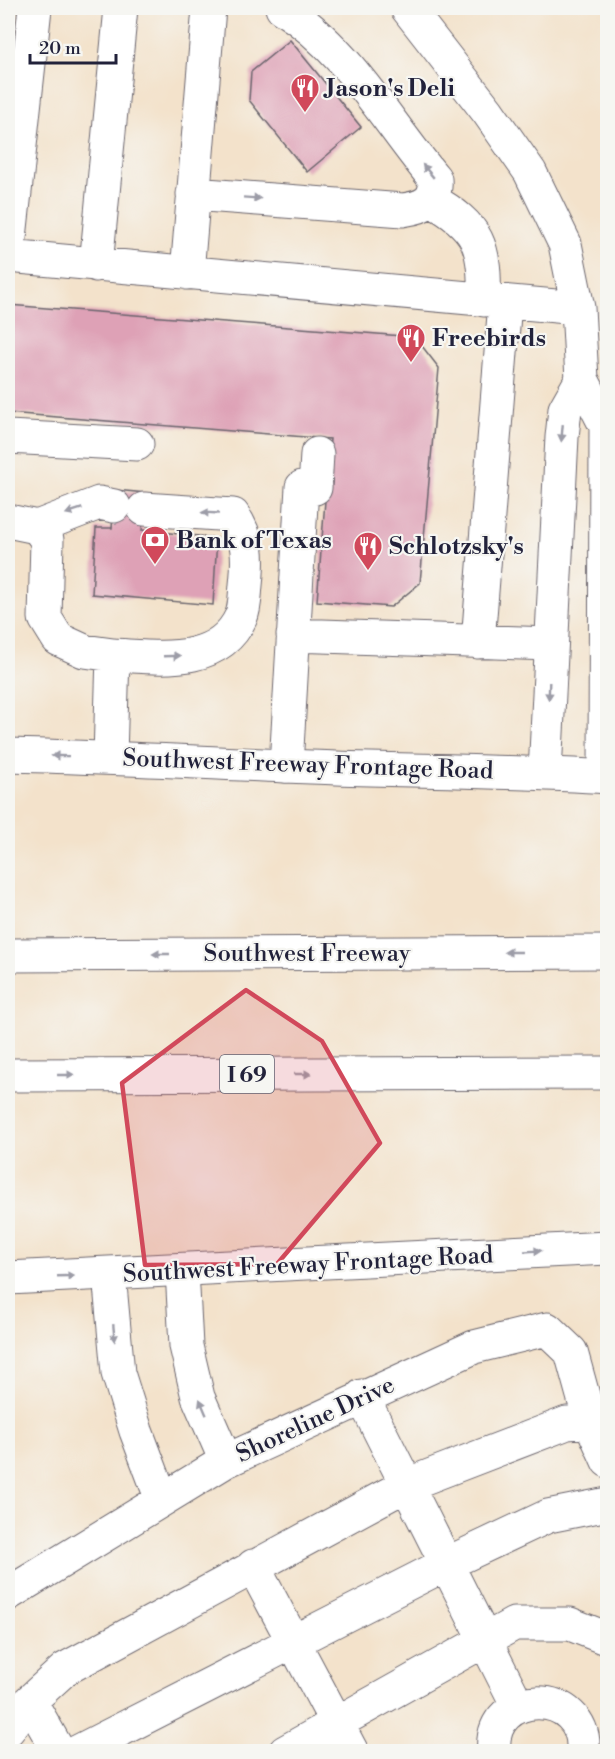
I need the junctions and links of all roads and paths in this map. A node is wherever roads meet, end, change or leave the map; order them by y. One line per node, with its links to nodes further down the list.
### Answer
1 (35, 8): 8 (main road)
2 (121, 8): 9 (main road)
3 (209, 8): 6 (main road)
4 (282, 8): 7 (main road, one-way to 4)
5 (407, 8): 12 (main road)
6 (193, 194): 7 (main road, one-way to 7); 10 (main road)
7 (431, 200): 11 (main road)
8 (8, 256): 9 (main road)
9 (96, 265): 10 (main road)
10 (186, 273): 11 (main road)
11 (495, 301): 12 (main road); 19 (main road)
12 (578, 308): 13 (main road)
13 (595, 380): 20 (main road, one-way to 20); 21 (main road)
14 (8, 437): 15 (main road)
15 (138, 444)
16 (317, 454): 18 (main road)
17 (22, 524): 22 (main road); 22 (main road, one-way to 17)
18 (293, 635): 19 (main road); 25 (main road)
19 (478, 642): 20 (main road)
20 (550, 644): 26 (main road, one-way to 26)
21 (606, 645): 27 (main road)
22 (113, 655): 24 (main road)
23 (8, 755): 24 (main road, Southwest Freeway Frontage Road, one-way to 23)
24 (110, 757): 25 (main road, Southwest Freeway Frontage Road)
25 (286, 766): 26 (main road, Southwest Freeway Frontage Road)
26 (545, 772): 27 (main road, Southwest Freeway Frontage Road)
27 (606, 777)
28 (608, 946): 29 (main road)
29 (555, 952): 30 (main road, Southwest Freeway); 31 (main road, Southwest Freeway, one-way to 31)
30 (608, 952)
31 (8, 955)
32 (608, 1072): 33 (main road, I 69)
33 (486, 1073): 34 (main road, I 69, one-way to 33); 35 (main road)
34 (8, 1075)
35 (608, 1090)
36 (608, 1248): 37 (main road, Southwest Freeway Frontage Road, one-way to 36)
37 (182, 1270): 38 (main road, Southwest Freeway Frontage Road); 42 (main road, one-way to 37)
38 (110, 1275): 39 (main road, Southwest Freeway Frontage Road, one-way to 38); 45 (main road, one-way to 45)
39 (8, 1278)
40 (362, 1396): 41 (main road, Shoreline Drive); 42 (main road, Shoreline Drive); 44 (main road)
41 (599, 1420): 43 (main road); 44 (main road)
42 (226, 1461): 45 (main road, Shoreline Drive)
43 (608, 1461)
44 (406, 1485): 47 (main road); 48 (main road)
45 (162, 1500): 49 (main road, Shoreline Drive)
46 (608, 1504): 47 (main road)
47 (446, 1564): 51 (main road); 52 (main road)
48 (253, 1566): 51 (main road); 53 (main road)
49 (8, 1594)
50 (608, 1639): 52 (main road)
51 (293, 1641): 55 (main road); 58 (main road)
52 (485, 1641): 54 (main road); 55 (main road)
53 (30, 1701): 56 (main road); 57 (main road)
54 (518, 1706): 61 (main road); 62 (main road)
55 (336, 1723): 59 (main road); 60 (main road)
56 (8, 1730)
57 (59, 1752)
58 (77, 1752)
59 (285, 1752)
60 (352, 1752)
61 (494, 1752)
62 (583, 1752)

